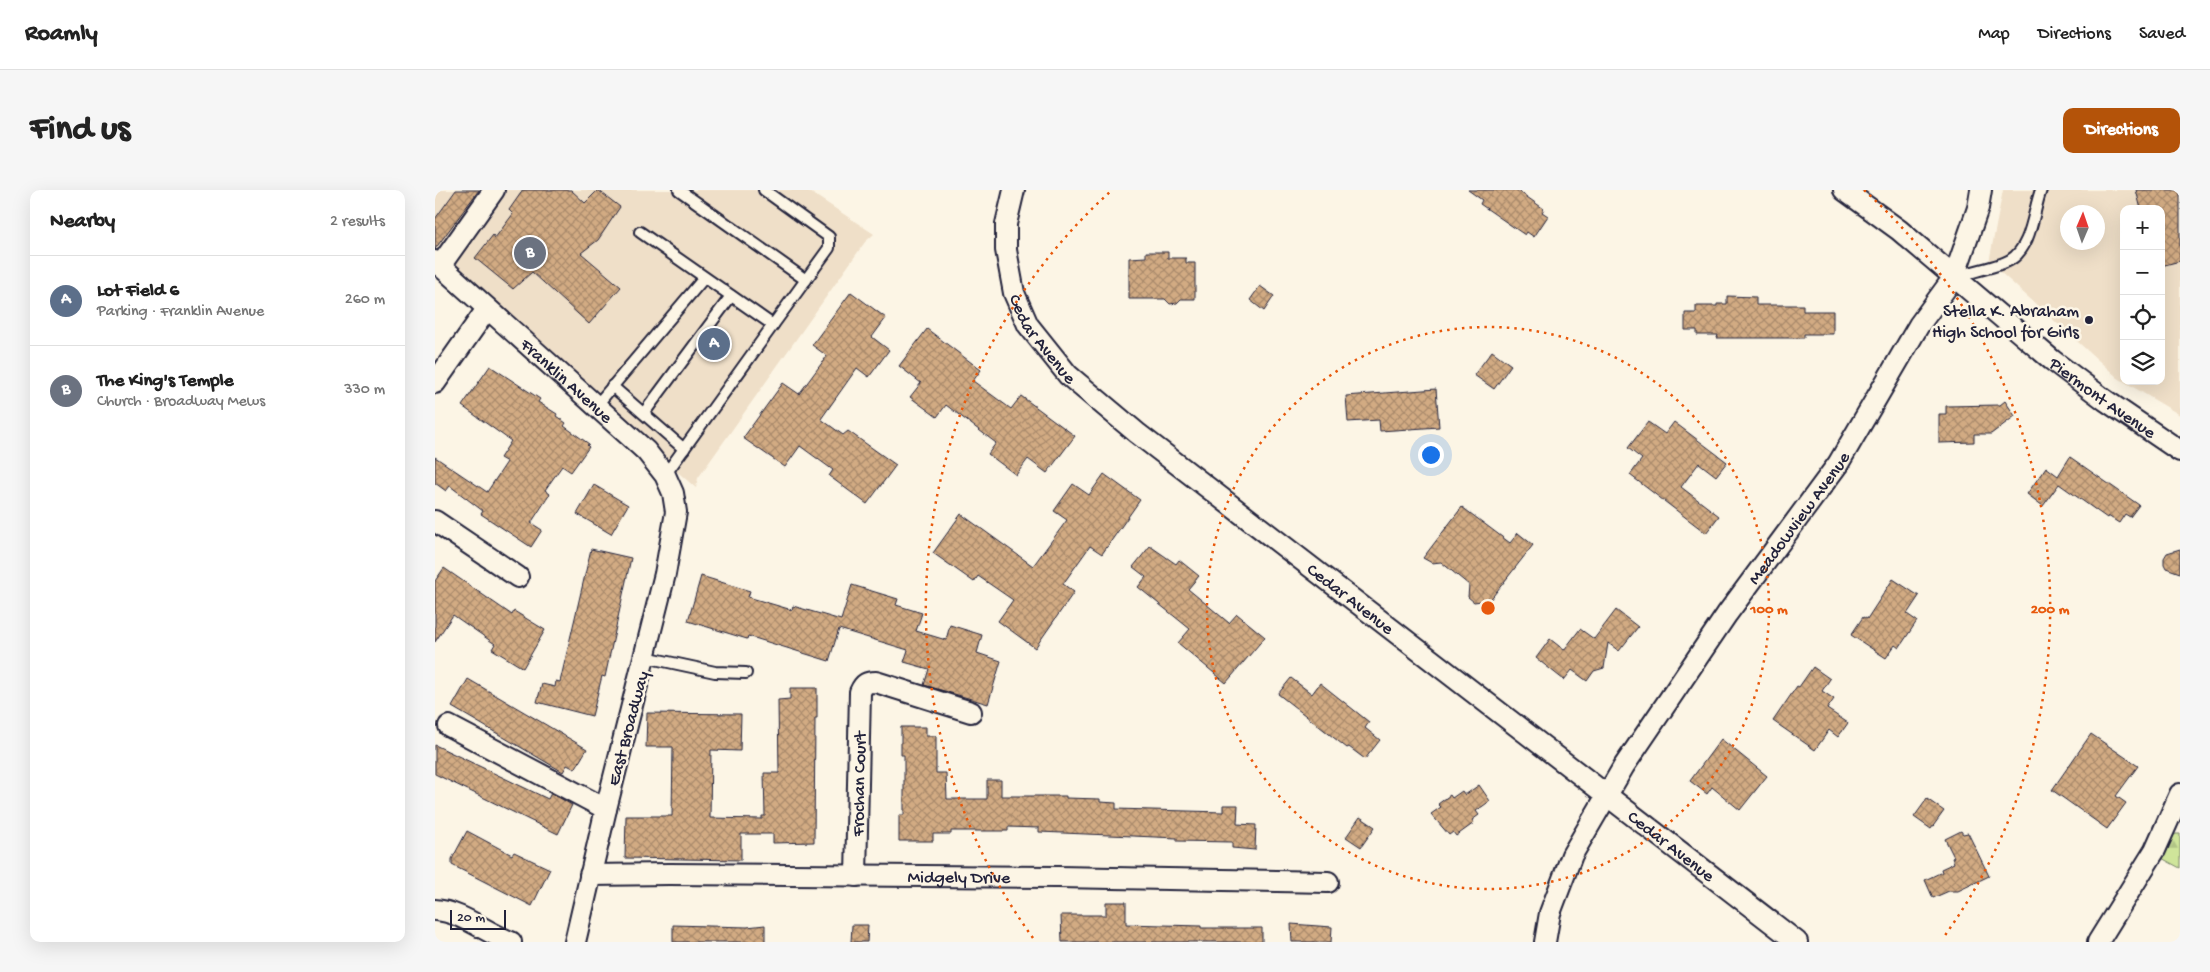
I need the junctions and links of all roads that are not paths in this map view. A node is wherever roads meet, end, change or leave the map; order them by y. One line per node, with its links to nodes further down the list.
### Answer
1 (494, 190): 9 (street)
2 (679, 190): 12 (lane)
3 (764, 190): 12 (lane)
4 (1014, 190): 31 (street, Cedar Avenue)
5 (1844, 190): 10 (street, Piermont Avenue)
6 (1981, 190): 10 (street, Meadowview Avenue)
7 (2041, 190): 10 (lane)
8 (640, 232): 11 (lane)
9 (437, 264): 14 (street, Franklin Avenue)
10 (1954, 277): 21 (street, Piermont Avenue); 31 (street, Meadowview Avenue)
11 (704, 278): 13 (lane); 17 (lane)
12 (806, 280): 15 (lane)
13 (731, 296): 15 (lane); 19 (lane)
14 (487, 309): 16 (street); 18 (street, Franklin Avenue)
15 (773, 325): 20 (lane)
16 (435, 382)
17 (613, 386): 18 (lane); 19 (lane)
18 (596, 406): 22 (street, Franklin Avenue)
19 (644, 413): 20 (lane)
20 (684, 449): 22 (lane)
21 (2180, 451)
22 (665, 475): 23 (street, Franklin Avenue)
23 (676, 512): 26 (street, East Broadway)
24 (435, 521): 25 (street)
25 (518, 577)
26 (645, 657): 27 (lane); 32 (street, East Broadway)
27 (745, 673)
28 (971, 712): 34 (street, Frochan Court)
29 (449, 726): 32 (street)
30 (2180, 794): 41 (street)
31 (1607, 796): 39 (street, Meadowview Avenue); 40 (street, Cedar Avenue)
32 (605, 809): 33 (street, East Broadway)
33 (590, 876): 34 (street, Midgely Drive); 38 (street, East Broadway)
34 (856, 876): 35 (street, Midgely Drive)
35 (1328, 882)
36 (435, 910): 37 (street)
37 (511, 942)
38 (575, 942)
39 (1545, 942)
40 (1797, 942)
41 (2098, 942)

